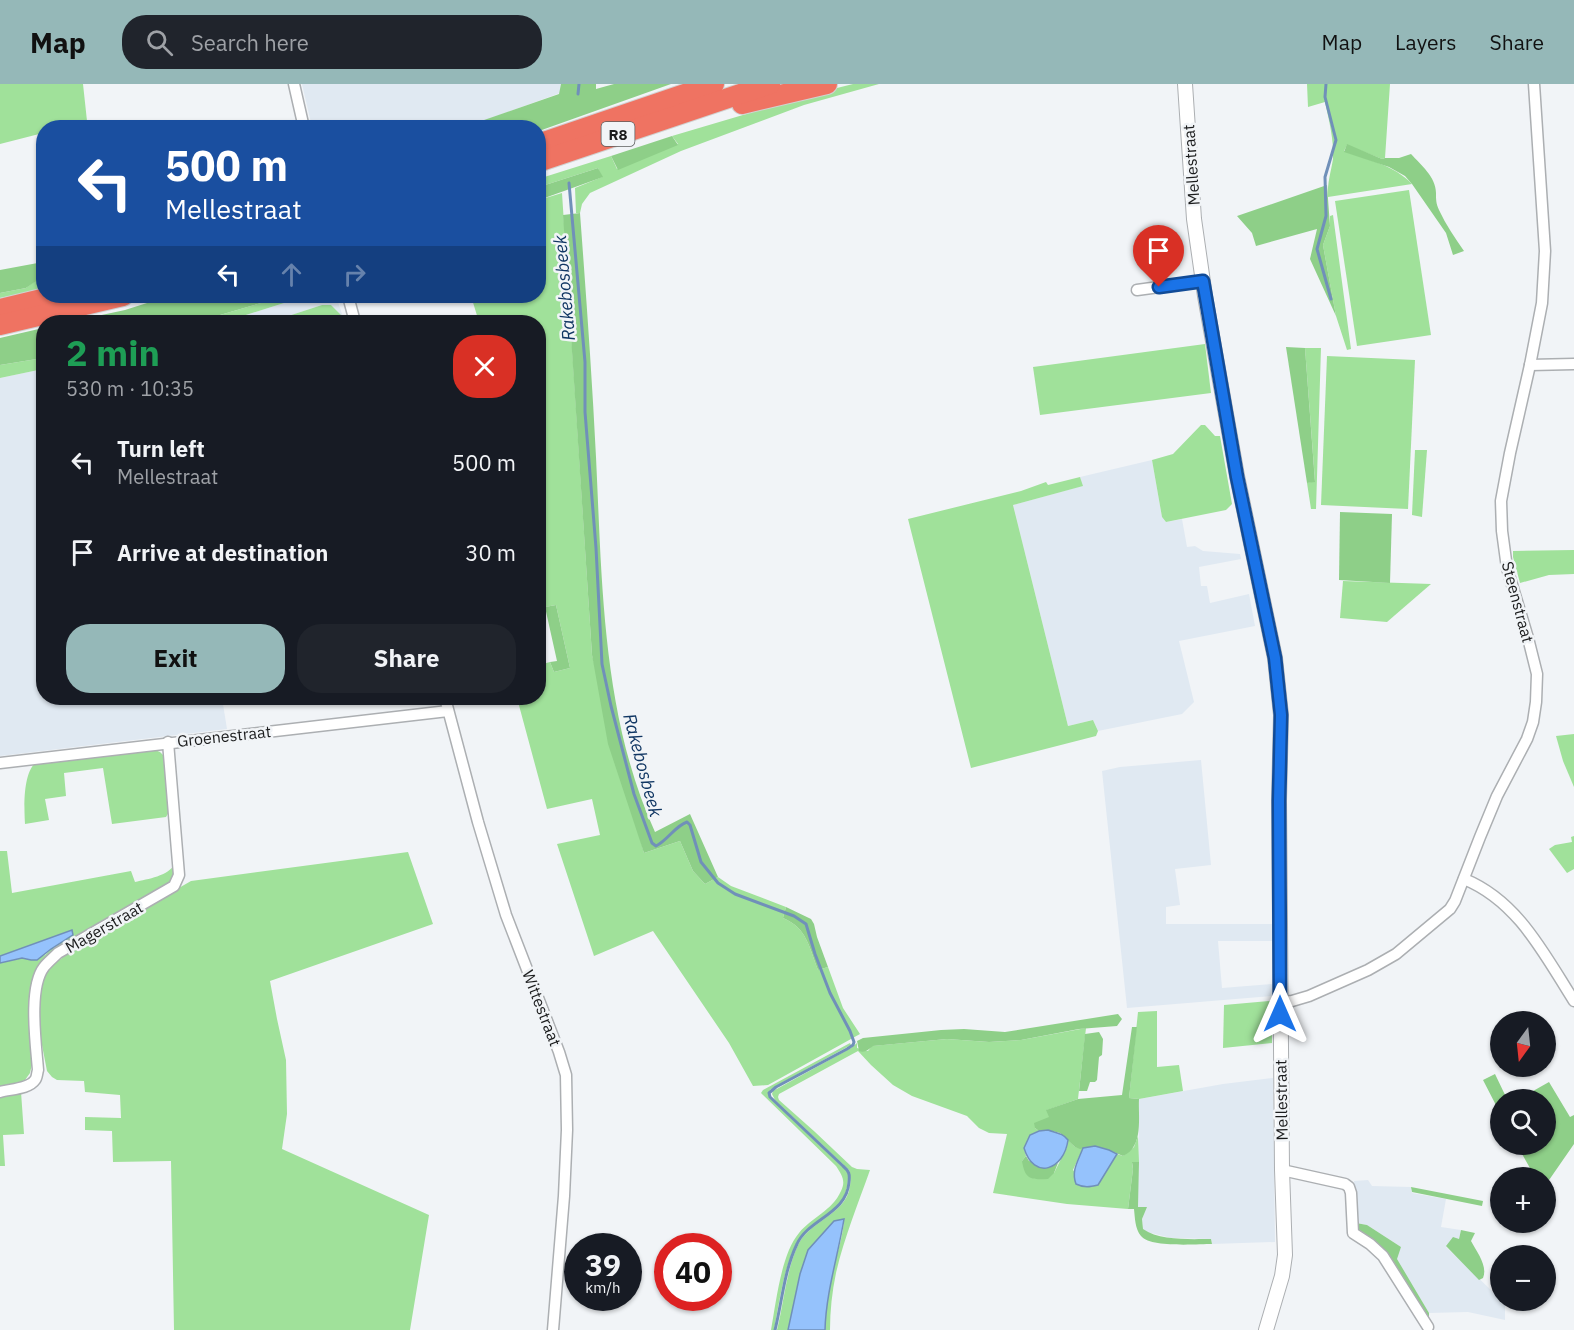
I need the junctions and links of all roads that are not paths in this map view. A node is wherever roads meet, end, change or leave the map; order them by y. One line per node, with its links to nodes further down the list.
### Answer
1 (294, 84): 7 (street)
2 (770, 84): 6 (highway, R8)
3 (827, 84): 6 (highway, R8)
4 (1185, 84): 10 (street, Mellestraat)
5 (1534, 84): 19 (street, Steenstraat)
6 (704, 91): 8 (highway, R8); 9 (highway, R8)
7 (302, 120)
8 (546, 141)
9 (546, 159)
10 (1203, 281): 11 (street); 26 (street, Mellestraat)
11 (1137, 290)
12 (36, 300): 14 (highway)
13 (93, 303): 15 (highway)
14 (0, 309)
15 (42, 315)
16 (36, 317): 17 (highway)
17 (0, 325)
18 (1574, 364): 19 (street)
19 (1530, 365): 24 (street, Steenstraat)
20 (447, 705): 21 (street, Wittestraat)
21 (448, 711): 22 (street, Groenestraat); 31 (street, Wittestraat)
22 (168, 742): 23 (street, Groenestraat); 27 (street, Magerstraat)
23 (0, 763)
24 (1464, 879): 25 (street); 26 (street, Steenstraat)
25 (1574, 1001)
26 (1281, 1002): 28 (street, Mellestraat)
27 (0, 1092)
28 (1282, 1170): 29 (street); 30 (street, Mellestraat)
29 (1428, 1327)
30 (1267, 1329)
31 (554, 1330)

